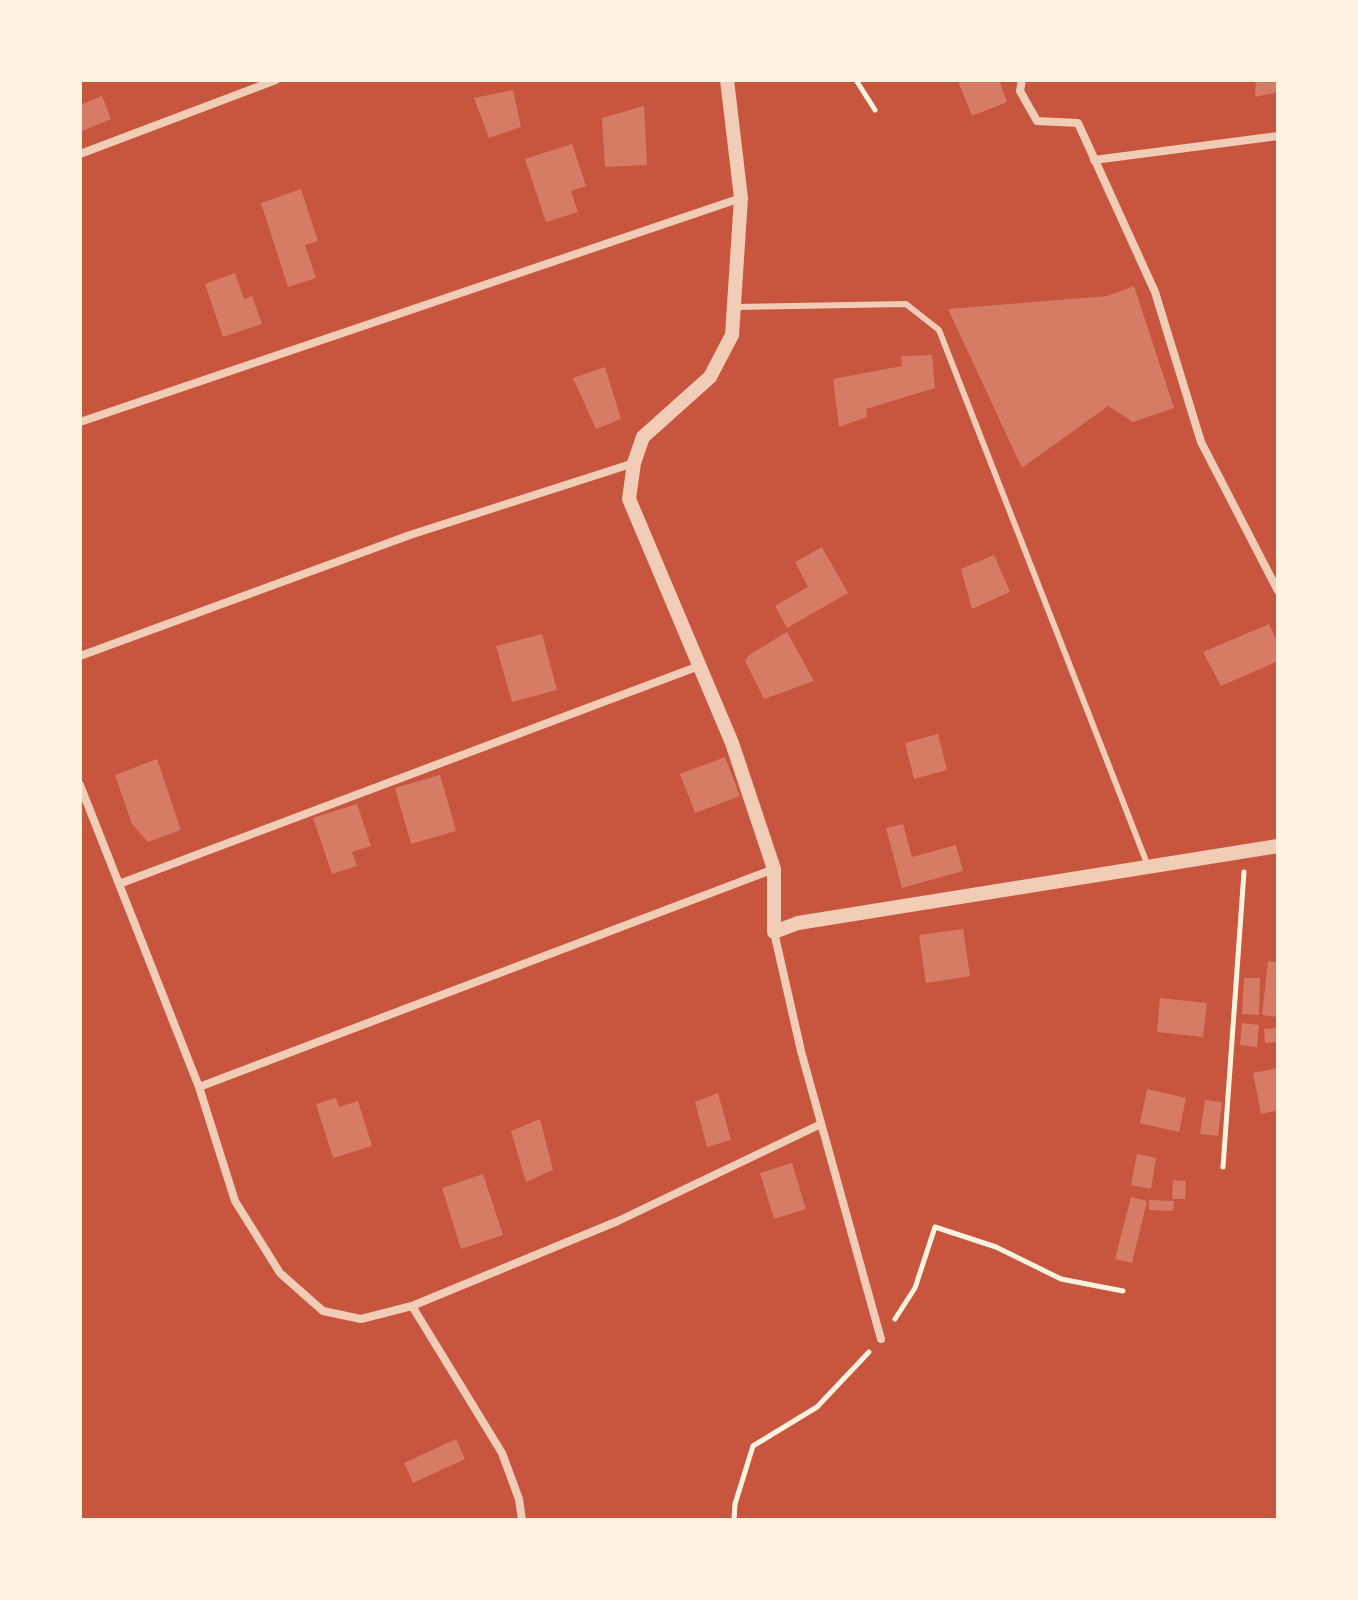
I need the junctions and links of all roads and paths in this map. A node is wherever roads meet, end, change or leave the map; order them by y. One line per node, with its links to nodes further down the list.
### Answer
1 (276, 80): 7 (street)
2 (727, 80): 9 (street)
3 (856, 80): 5 (path)
4 (1022, 80): 8 (street)
5 (875, 110)
6 (1278, 136): 8 (street)
7 (80, 154)
8 (1094, 160): 13 (street)
9 (741, 198): 10 (street); 11 (street)
10 (735, 307): 12 (street); 19 (lane)
11 (80, 422)
12 (634, 463): 14 (street); 15 (street)
13 (1278, 591)
14 (80, 656)
15 (699, 666): 20 (street); 21 (street)
16 (80, 785): 21 (street)
17 (1278, 846): 18 (street)
18 (1246, 851): 19 (street); 25 (path)
19 (1148, 866): 22 (street)
20 (774, 869): 22 (street); 23 (street)
21 (119, 884): 23 (street)
22 (774, 932): 24 (street)
23 (199, 1087): 27 (street)
24 (821, 1124): 27 (street); 28 (street)
25 (1223, 1167)
26 (1123, 1291): 28 (path)
27 (412, 1306): 29 (street)
28 (881, 1339): 30 (path)
29 (522, 1520)
30 (734, 1520)

